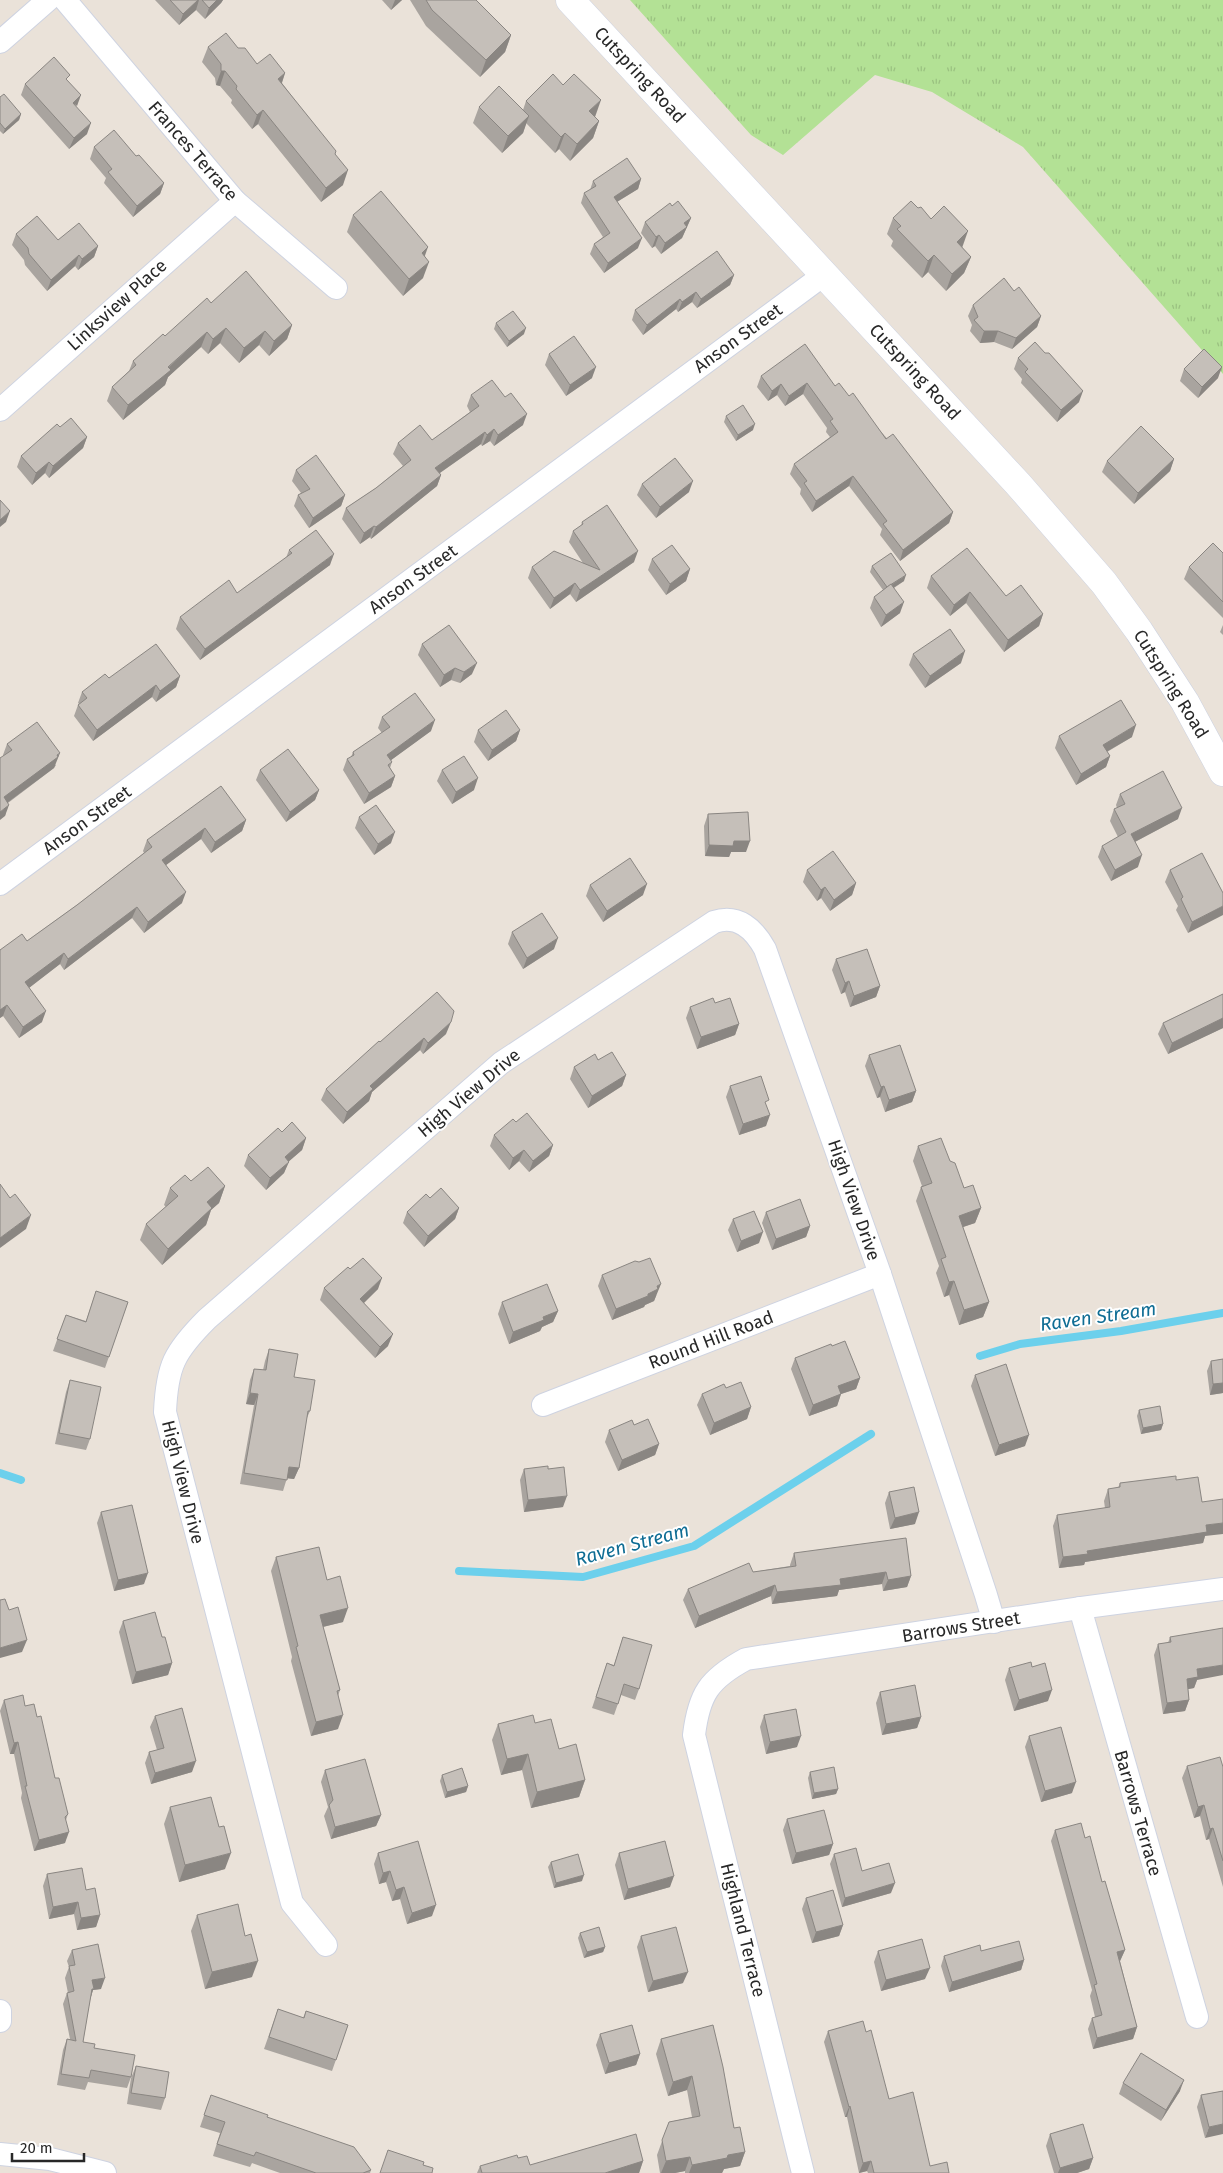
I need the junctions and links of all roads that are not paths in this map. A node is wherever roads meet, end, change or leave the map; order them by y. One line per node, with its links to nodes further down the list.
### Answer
1 (48, 0): 4 (street)
2 (65, 0): 5 (street, Frances Terrace)
3 (570, 0): 6 (street, Cutspring Road)
4 (0, 42)
5 (235, 201): 7 (street, Frances Terrace); 8 (street, Linksview Place)
6 (825, 274): 9 (street, Cutspring Road); 10 (street, Anson Street)
7 (336, 288)
8 (0, 410)
9 (1223, 772)
10 (0, 884)
11 (880, 1274): 12 (street, Round Hill Road); 15 (street, High View Drive); 17 (street, High View Drive)
12 (543, 1405)
13 (1223, 1589): 14 (street, Barrows Street)
14 (1080, 1608): 15 (street, Barrows Street); 19 (street, Barrows Terrace)
15 (994, 1622): 16 (street, Barrows Street)
16 (708, 1688): 23 (street, Highland Terrace)
17 (326, 1945)
18 (0, 2011): 20 (street)
19 (1197, 2017)
20 (0, 2021)
21 (0, 2154): 22 (street)
22 (105, 2173)
23 (803, 2173)

